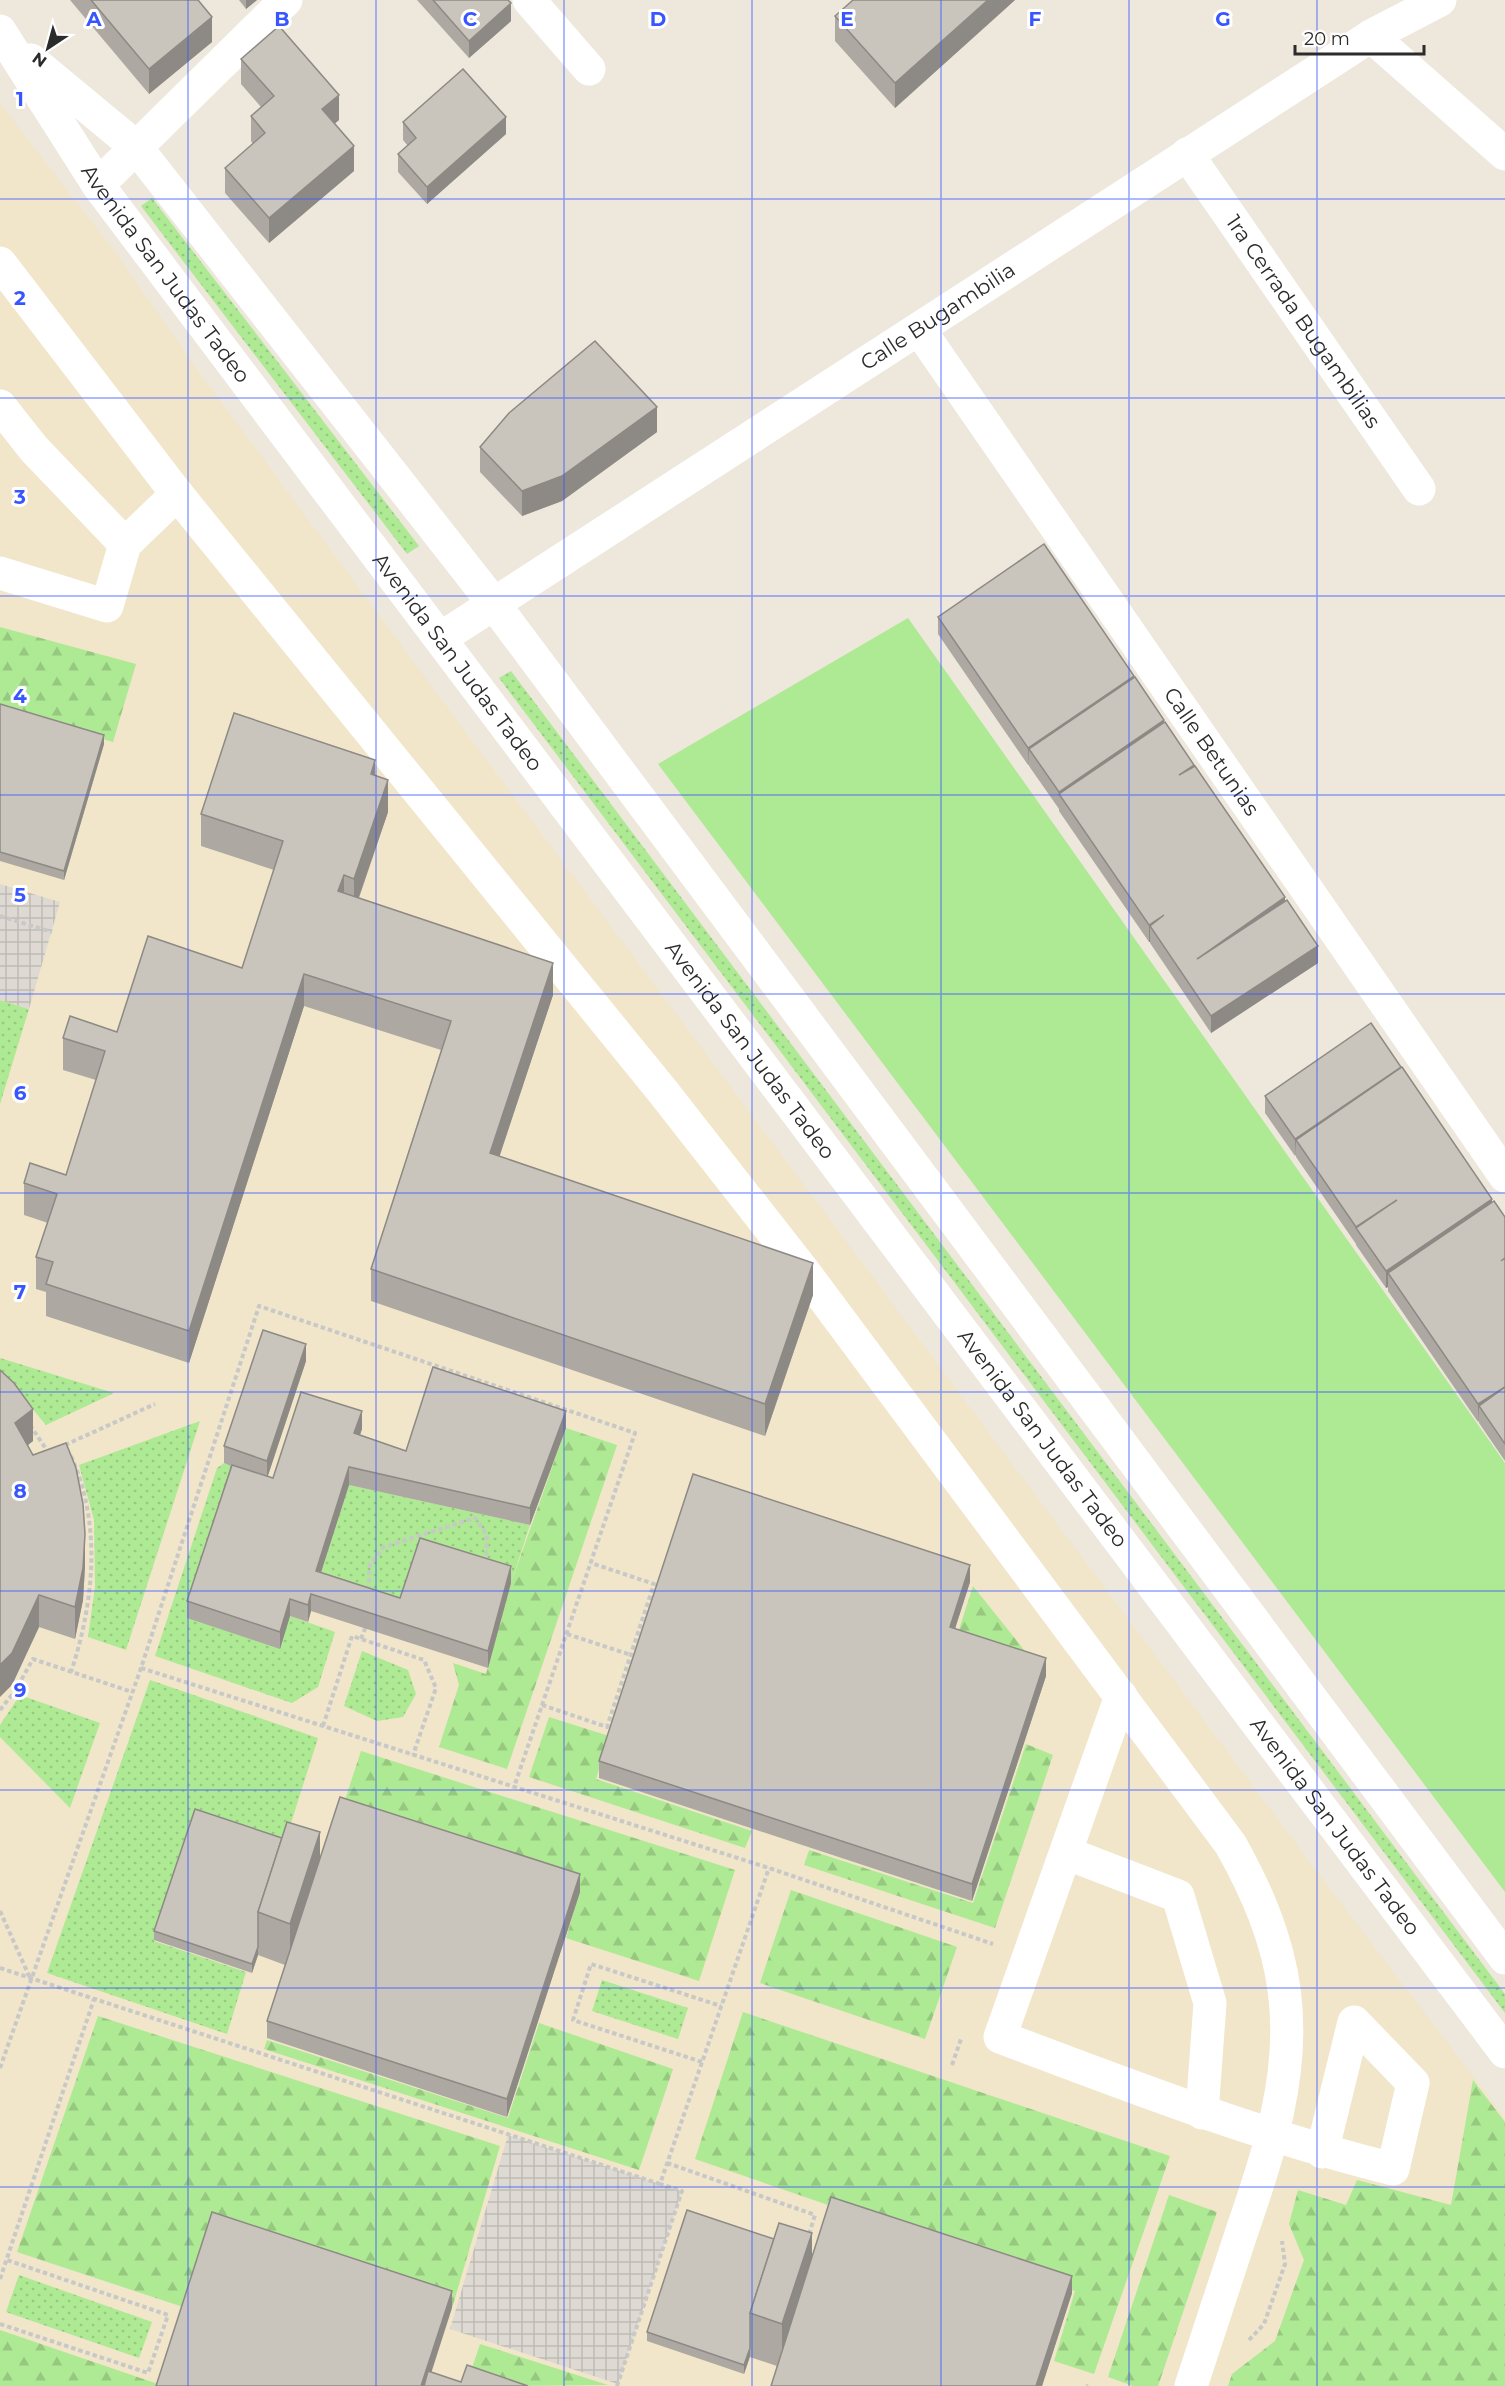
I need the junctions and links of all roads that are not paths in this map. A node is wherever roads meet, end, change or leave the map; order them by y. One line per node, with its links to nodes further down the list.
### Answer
1 (286, 0): 7 (street)
2 (529, 0): 6 (street)
3 (1440, 0): 5 (street, Calle Bugambilia)
4 (4, 36): 7 (street, Avenida San Judas Tadeo); 10 (street, Avenida San Judas Tadeo)
5 (1371, 36): 8 (street, Calle Bugambilia); 9 (street)
6 (588, 69)
7 (136, 147): 10 (street); 18 (street, Avenida San Judas Tadeo)
8 (1187, 154): 12 (street, Calle Bugambilia); 14 (street, 1ra Cerrada Bugambilias)
9 (1505, 154)
10 (98, 185): 19 (street, Avenida San Judas Tadeo)
11 (0, 263): 15 (street)
12 (919, 329): 18 (street, Calle Bugambilia); 20 (street, Calle Betunias)
13 (0, 406): 16 (street)
14 (1419, 489)
15 (177, 494): 16 (street); 21 (street)
16 (125, 544): 17 (street)
17 (0, 573)
18 (494, 604): 19 (street, Calle Bugambilia); 23 (street, Avenida San Judas Tadeo)
19 (441, 638): 24 (street, Avenida San Judas Tadeo)
20 (1505, 1176)
21 (1121, 1696): 22 (street); 26 (street)
22 (1066, 1853): 25 (street); 25 (street)
23 (1505, 1958)
24 (1505, 2052)
25 (1202, 2112): 26 (street)
26 (1272, 2136): 27 (street); 28 (street)
27 (1322, 2152)
28 (1191, 2386)

